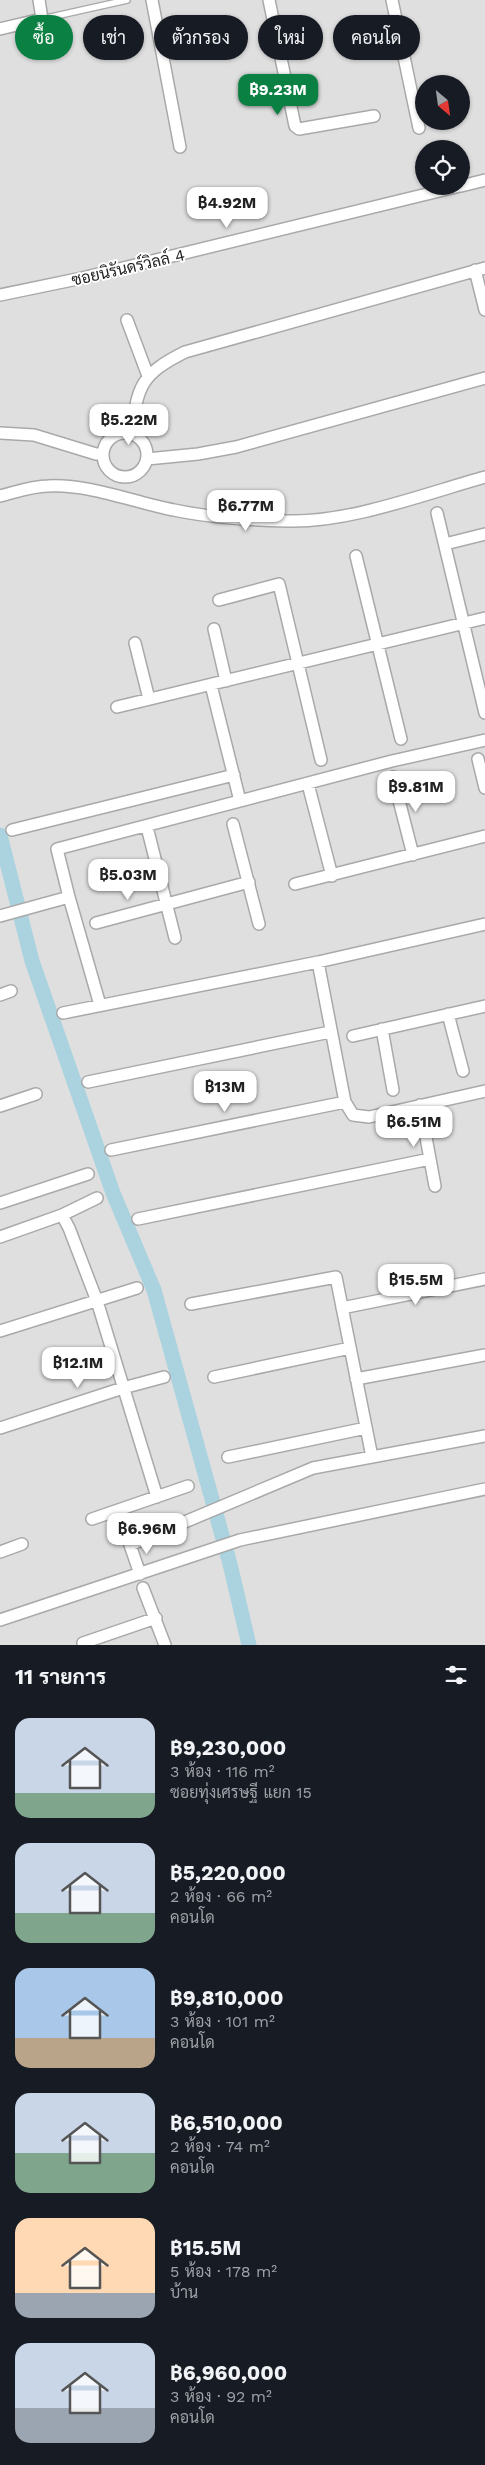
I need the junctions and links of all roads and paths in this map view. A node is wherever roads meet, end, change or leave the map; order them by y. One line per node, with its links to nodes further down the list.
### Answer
1 (39, 0): 6 (street)
2 (126, 0): 7 (lane)
3 (152, 0): 12 (street)
4 (269, 0): 11 (street)
5 (392, 0): 10 (street)
6 (41, 15)
7 (60, 15)
8 (15, 25): 9 (street)
9 (0, 29)
10 (415, 113)
11 (374, 116)
12 (180, 147)
13 (485, 180): 14 (street, ซอยนิรันดร์วิลล์ 4)
14 (470, 184)
15 (423, 195): 17 (street, ซอยนิรันดร์วิลล์ 4)
16 (480, 269): 18 (street); 20 (street)
17 (0, 296)
18 (485, 310)
19 (127, 320): 20 (street)
20 (148, 376): 23 (street)
21 (485, 378): 25 (street)
22 (0, 433): 24 (street)
23 (132, 433): 24 (street); 25 (street)
24 (102, 454): 26 (street)
25 (147, 459): 26 (street)
26 (123, 477): 28 (street)
27 (485, 477): 28 (street)
28 (114, 495): 29 (street)
29 (0, 496)
30 (437, 514): 32 (street)
31 (485, 534): 32 (street)
32 (445, 544): 36 (street)
33 (356, 556): 39 (street)
34 (219, 600): 40 (street)
35 (485, 618): 36 (street)
36 (463, 624): 39 (street); 45 (street)
37 (214, 629): 41 (street)
38 (135, 643): 43 (street)
39 (379, 644): 40 (street); 46 (street)
40 (299, 664): 41 (street); 49 (street)
41 (226, 681): 42 (street)
42 (211, 685): 43 (street); 50 (street)
43 (149, 699): 44 (street)
44 (117, 707)
45 (485, 713)
46 (401, 739)
47 (485, 740): 52 (street)
48 (478, 759): 53 (street)
49 (321, 760)
50 (234, 776): 54 (street); 57 (street)
51 (394, 777): 59 (street)
52 (308, 784): 54 (street); 60 (street)
53 (485, 788)
54 (240, 801): 56 (street)
55 (233, 824): 61 (street)
56 (147, 827): 63 (street); 64 (street)
57 (12, 830)
58 (485, 836): 59 (street)
59 (413, 855): 60 (street)
60 (332, 876): 62 (street)
61 (248, 882): 64 (street); 67 (street)
62 (295, 884)
63 (69, 897): 65 (street); 73 (street)
64 (167, 905): 66 (street); 69 (street)
65 (0, 916)
66 (96, 923)
67 (259, 924)
68 (485, 924): 70 (street)
69 (176, 938)
70 (318, 962): 73 (street); 78 (street)
71 (12, 991): 72 (street)
72 (0, 995)
73 (100, 1005): 75 (street)
74 (485, 1006): 76 (street)
75 (63, 1013)
76 (448, 1014): 77 (street); 80 (street)
77 (382, 1029): 79 (street); 82 (street)
78 (330, 1032): 81 (street); 85 (street)
79 (353, 1036)
80 (463, 1071)
81 (88, 1082)
82 (393, 1090)
83 (485, 1091): 86 (street)
84 (36, 1094): 87 (street)
85 (345, 1102): 86 (street); 88 (street)
86 (420, 1105): 89 (street)
87 (0, 1106)
88 (111, 1150)
89 (430, 1159): 91 (street); 95 (street)
90 (88, 1174): 93 (street)
91 (435, 1186)
92 (97, 1198): 94 (street)
93 (0, 1203)
94 (62, 1215): 96 (street); 99 (street)
95 (138, 1219)
96 (0, 1237)
97 (485, 1279): 101 (street)
98 (137, 1288): 99 (street)
99 (97, 1301): 102 (street); 108 (street)
100 (191, 1304): 101 (street)
101 (342, 1308): 103 (street)
102 (0, 1331)
103 (350, 1348): 106 (street); 107 (street)
104 (485, 1354): 107 (street)
105 (164, 1377): 108 (street)
106 (214, 1377)
107 (356, 1379): 110 (street)
108 (123, 1388): 109 (street); 116 (street)
109 (0, 1428)
110 (366, 1428): 112 (street); 113 (street)
111 (485, 1436): 113 (street)
112 (228, 1457)
113 (372, 1457): 120 (street)
114 (188, 1486): 116 (street)
115 (485, 1489): 120 (street)
116 (157, 1497): 117 (street)
117 (92, 1519)
118 (22, 1544): 119 (street)
119 (0, 1552)
120 (140, 1574): 123 (street)
121 (143, 1588): 122 (street)
122 (156, 1618): 124 (street); 125 (street)
123 (0, 1620)
124 (81, 1644)
125 (165, 1645)

